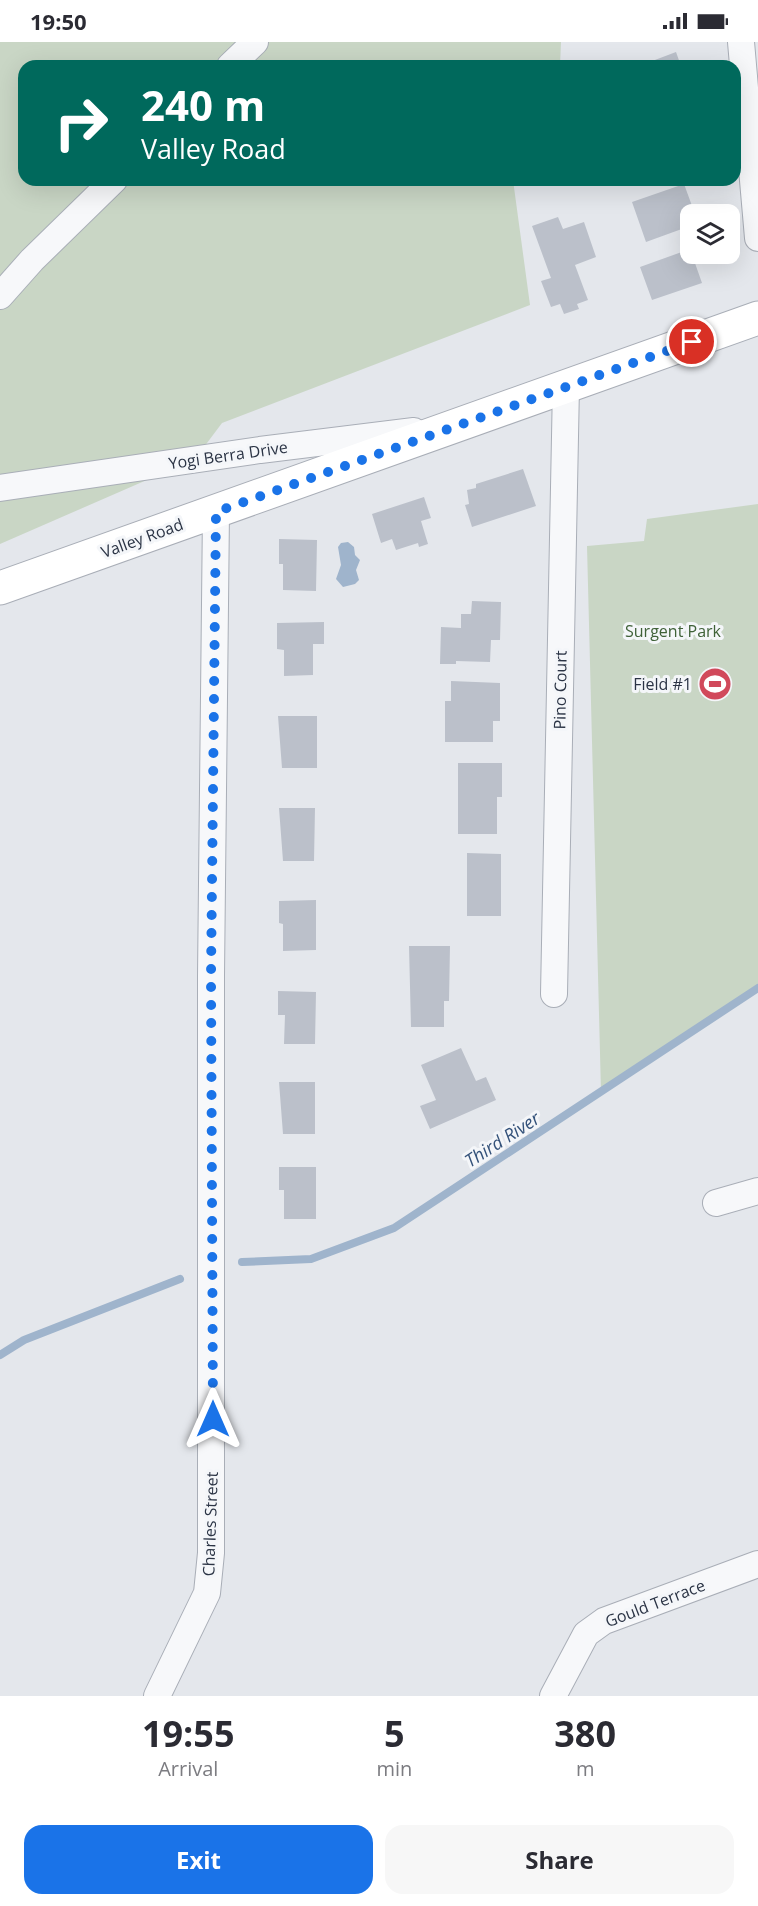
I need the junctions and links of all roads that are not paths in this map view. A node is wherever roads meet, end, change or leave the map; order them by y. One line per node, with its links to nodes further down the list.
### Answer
1 (255, 42): 3 (street)
2 (741, 42): 5 (street)
3 (236, 60)
4 (108, 186): 6 (street)
5 (758, 238)
6 (0, 296)
7 (758, 318): 8 (main road, Valley Road)
8 (566, 386): 9 (main road, Valley Road); 13 (street, Pino Court)
9 (456, 426): 10 (street, Yogi Berra Drive); 11 (main road, Valley Road)
10 (0, 489)
11 (216, 512): 12 (main road, Valley Road); 17 (street, Charles Street)
12 (0, 588)
13 (554, 994)
14 (758, 1191): 15 (street)
15 (716, 1203)
16 (758, 1564): 18 (street, Gould Terrace)
17 (157, 1696)
18 (552, 1696)

